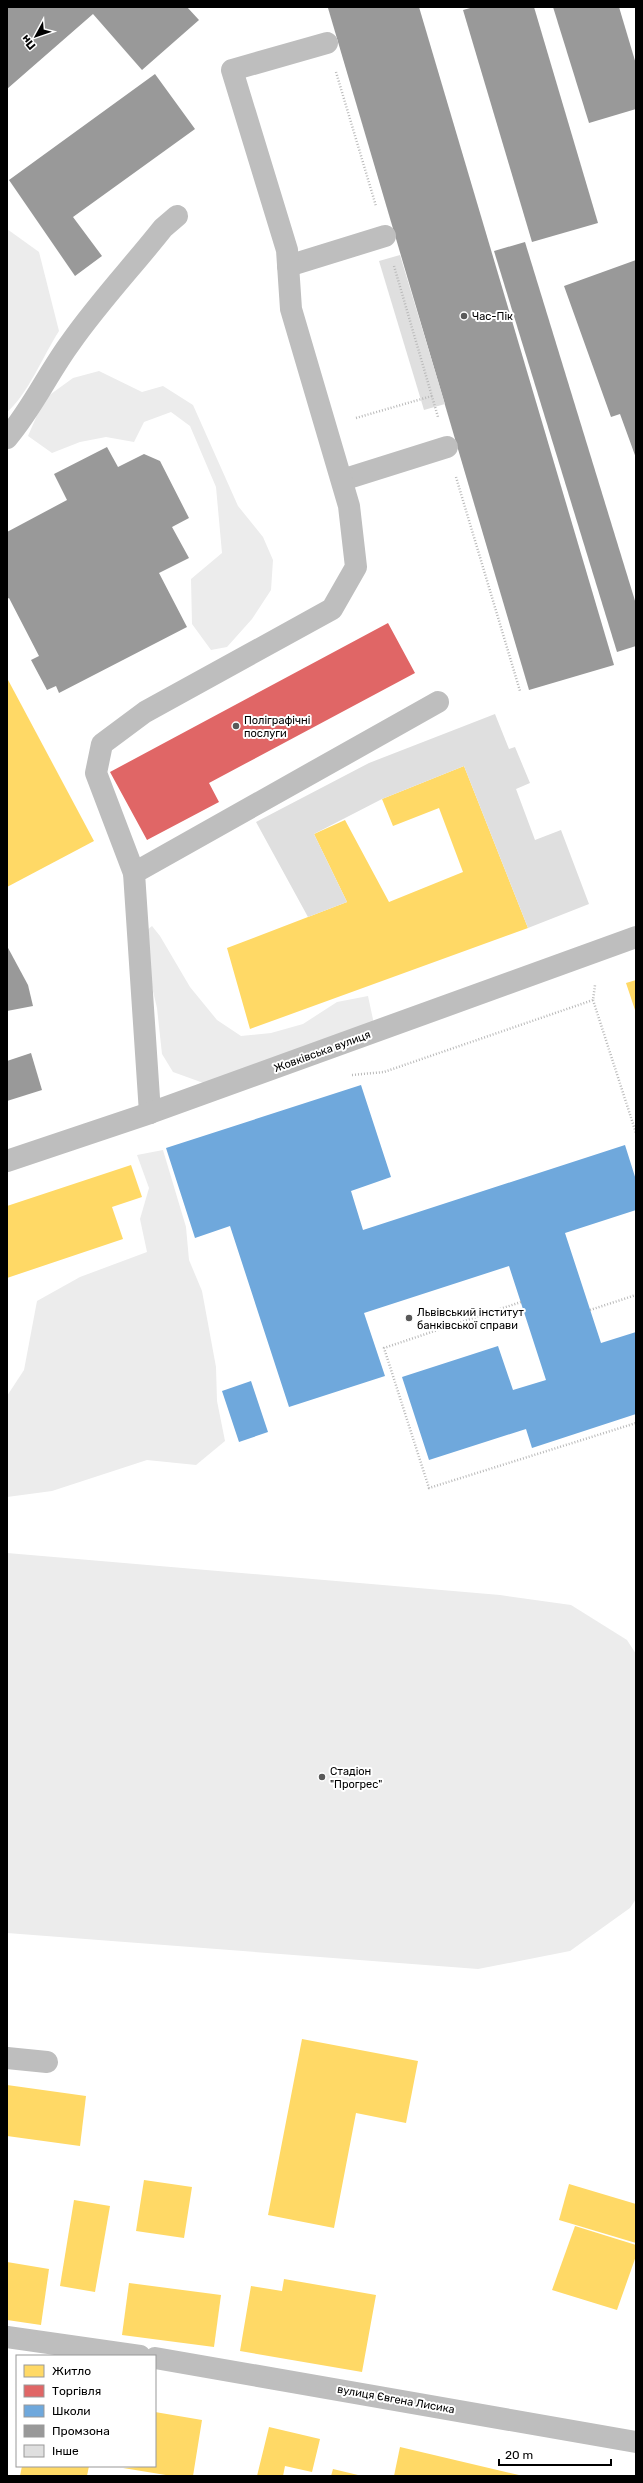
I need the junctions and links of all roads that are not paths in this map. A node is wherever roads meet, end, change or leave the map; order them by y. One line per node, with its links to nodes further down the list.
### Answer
1 (327, 43): 4 (street)
2 (176, 216): 5 (street)
3 (385, 236): 4 (street)
4 (288, 266): 7 (street)
5 (7, 438)
6 (447, 447): 7 (street)
7 (342, 480): 9 (street)
8 (438, 702): 9 (street)
9 (134, 873): 11 (street)
10 (636, 937): 11 (street, Жовківська вулиця)
11 (150, 1114): 12 (street, Жовківська вулиця)
12 (7, 1161)
13 (7, 2058): 14 (street)
14 (47, 2062)
15 (7, 2337): 16 (street)
16 (133, 2355)
17 (156, 2358): 18 (street, вулиця Євгена Лисика)
18 (636, 2442)

